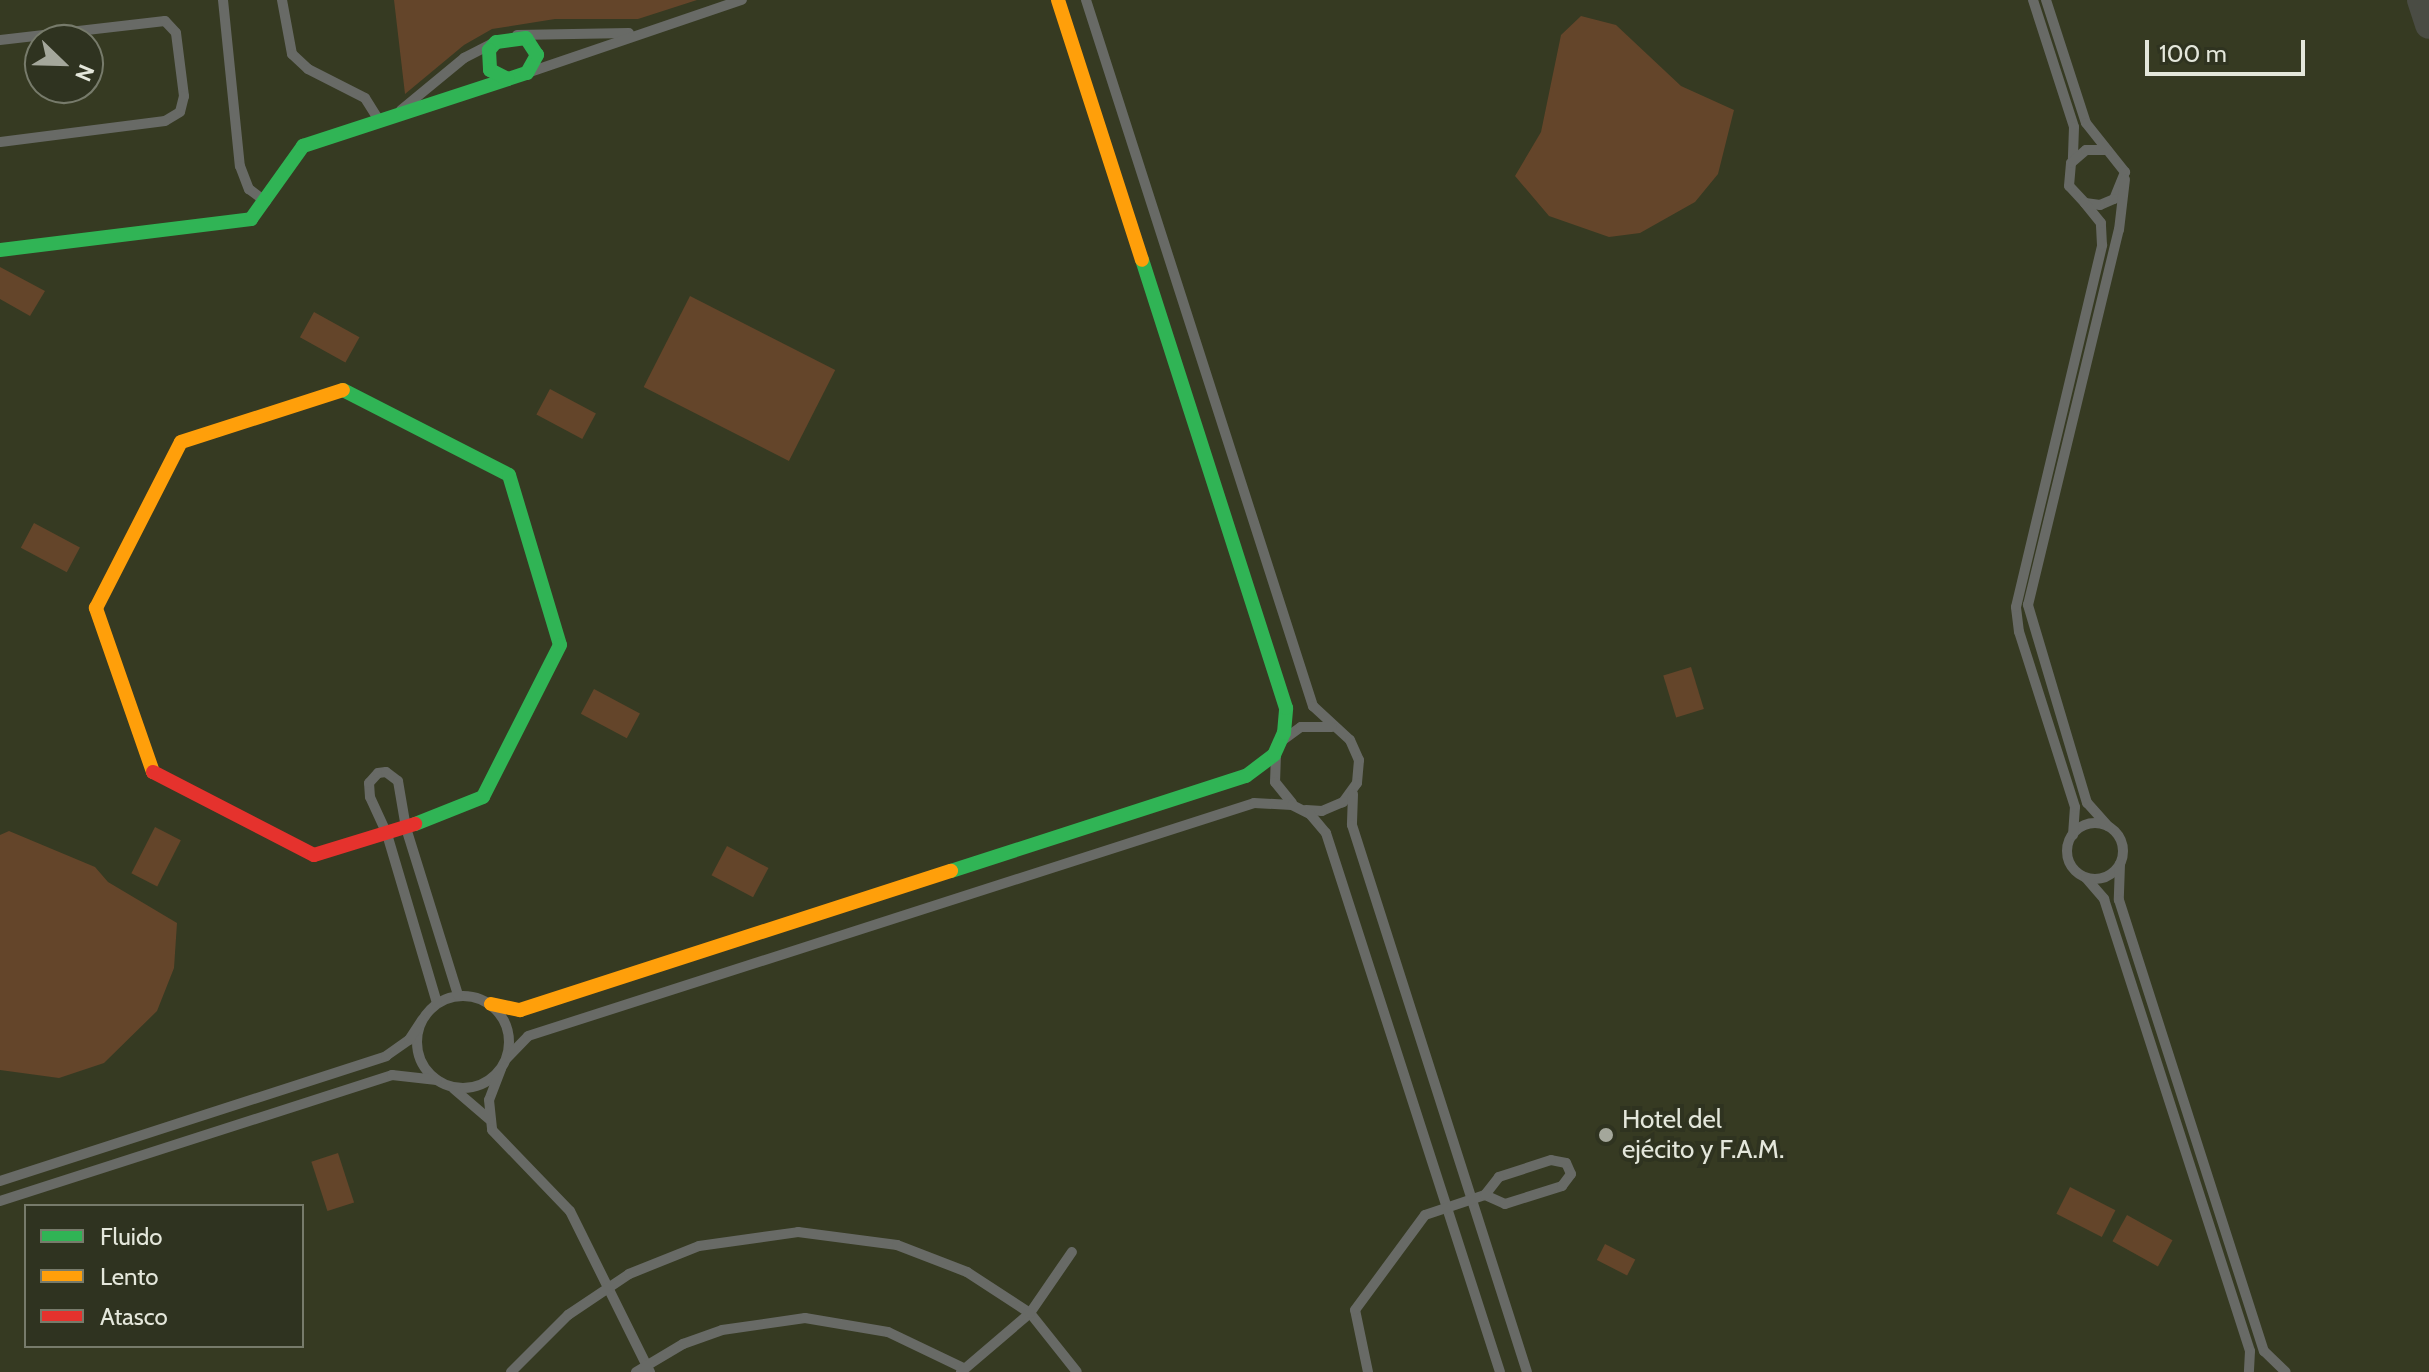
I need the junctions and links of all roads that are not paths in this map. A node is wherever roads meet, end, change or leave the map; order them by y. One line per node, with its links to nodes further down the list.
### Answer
1 (223, 0): 19 (street)
2 (282, 0): 14 (street)
3 (742, 0): 8 (street)
4 (1058, 0): 23 (street)
5 (1086, 0): 22 (street)
6 (2033, 0): 17 (street)
7 (2046, 0): 16 (street)
8 (654, 29): 9 (street); 12 (street)
9 (515, 36): 11 (street); 12 (street)
10 (0, 40): 15 (street)
11 (496, 42): 13 (street); 14 (street)
12 (527, 73): 13 (street)
13 (508, 79): 14 (street)
14 (384, 117): 19 (street)
15 (0, 142)
16 (2107, 150): 17 (street); 18 (street)
17 (2071, 163): 20 (street)
18 (2125, 179): 20 (street); 26 (street)
19 (266, 202): 21 (street)
20 (2085, 203): 29 (street)
21 (0, 250)
22 (1332, 727): 23 (street); 24 (street)
23 (1278, 747): 25 (street); 36 (street)
24 (1357, 783): 25 (street); 45 (street)
25 (1299, 807): 38 (street); 47 (street)
26 (2108, 826): 29 (street); 30 (street)
27 (406, 828): 28 (street); 28 (street); 28 (street); 32 (street)
28 (387, 834): 33 (street)
29 (2073, 835): 31 (street)
30 (2120, 864): 31 (street); 39 (street)
31 (2086, 878): 39 (street)
32 (425, 894): 33 (street); 34 (street)
33 (407, 900): 35 (street)
34 (458, 995): 35 (street); 36 (street)
35 (437, 1003): 37 (street)
36 (491, 1004): 38 (street)
37 (422, 1020): 41 (street); 43 (street)
38 (507, 1058): 40 (street)
39 (2164, 1064): 54 (street); 60 (street)
40 (501, 1069): 41 (street); 42 (street)
41 (440, 1082): 42 (street); 46 (street)
42 (489, 1119): 49 (street)
43 (0, 1181)
44 (1485, 1195): 44 (street); 45 (street)
45 (1472, 1199): 47 (street); 59 (street)
46 (0, 1201)
47 (1446, 1207): 53 (street); 58 (street)
48 (1072, 1252): 50 (street)
49 (607, 1287): 50 (street); 51 (street); 55 (street)
50 (1030, 1313): 52 (street); 57 (street)
51 (648, 1368): 52 (street); 56 (street)
52 (962, 1370)
53 (1371, 1370)
54 (2282, 1370): 60 (street)
55 (511, 1372)
56 (636, 1372)
57 (1077, 1372)
58 (1500, 1372)
59 (1527, 1372)
60 (2252, 1372)

